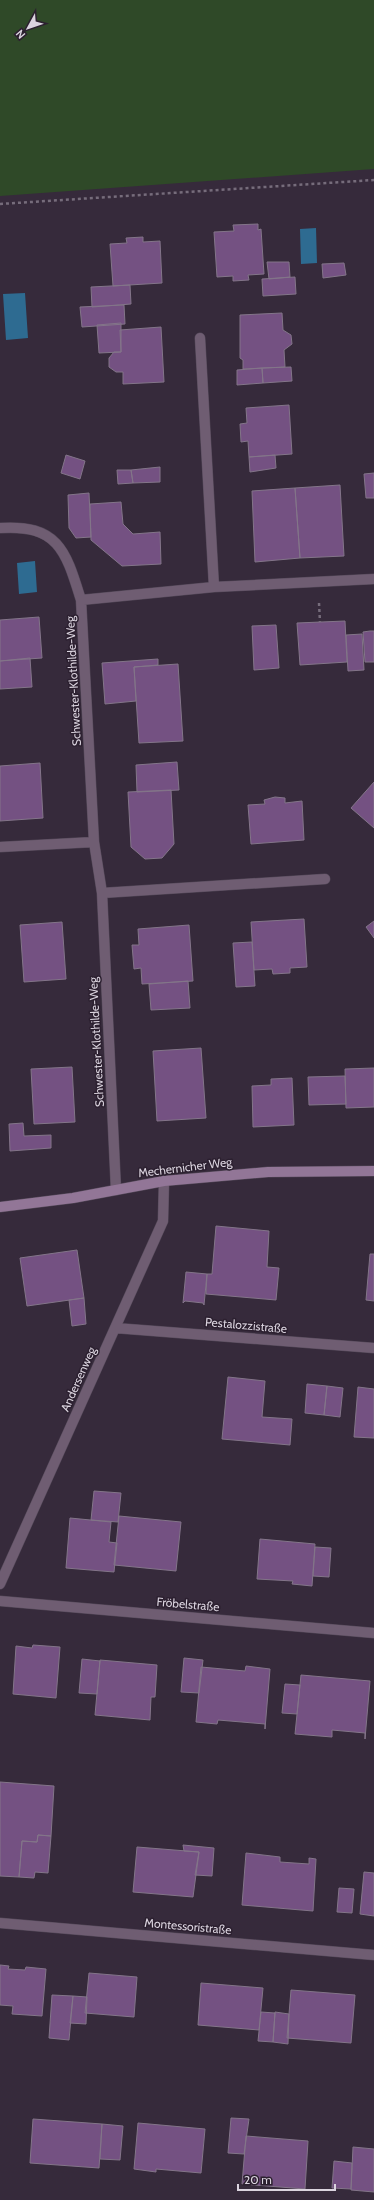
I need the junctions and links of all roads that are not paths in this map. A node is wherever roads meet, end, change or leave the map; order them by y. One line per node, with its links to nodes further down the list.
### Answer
1 (200, 338): 4 (street)
2 (0, 528): 5 (street)
3 (374, 579): 4 (street, Schwester-Klothilde-Weg)
4 (214, 588): 5 (street, Schwester-Klothilde-Weg)
5 (81, 600): 6 (street, Schwester-Klothilde-Weg)
6 (94, 842): 7 (street); 9 (street, Schwester-Klothilde-Weg)
7 (0, 847)
8 (325, 879): 9 (street)
9 (102, 893): 12 (street, Schwester-Klothilde-Weg)
10 (374, 1172): 11 (street, Mechernicher Weg)
11 (164, 1181): 12 (street, Mechernicher Weg); 14 (street, Andersenweg)
12 (116, 1190): 13 (street, Mechernicher Weg)
13 (0, 1207)
14 (115, 1328): 15 (street, Pestalozzistraße); 16 (street, Andersenweg)
15 (374, 1348)
16 (0, 1584)
17 (0, 1601): 18 (street, Fröbelstraße)
18 (374, 1633)
19 (0, 1923): 20 (street, Montessoristraße)
20 (374, 1955)

